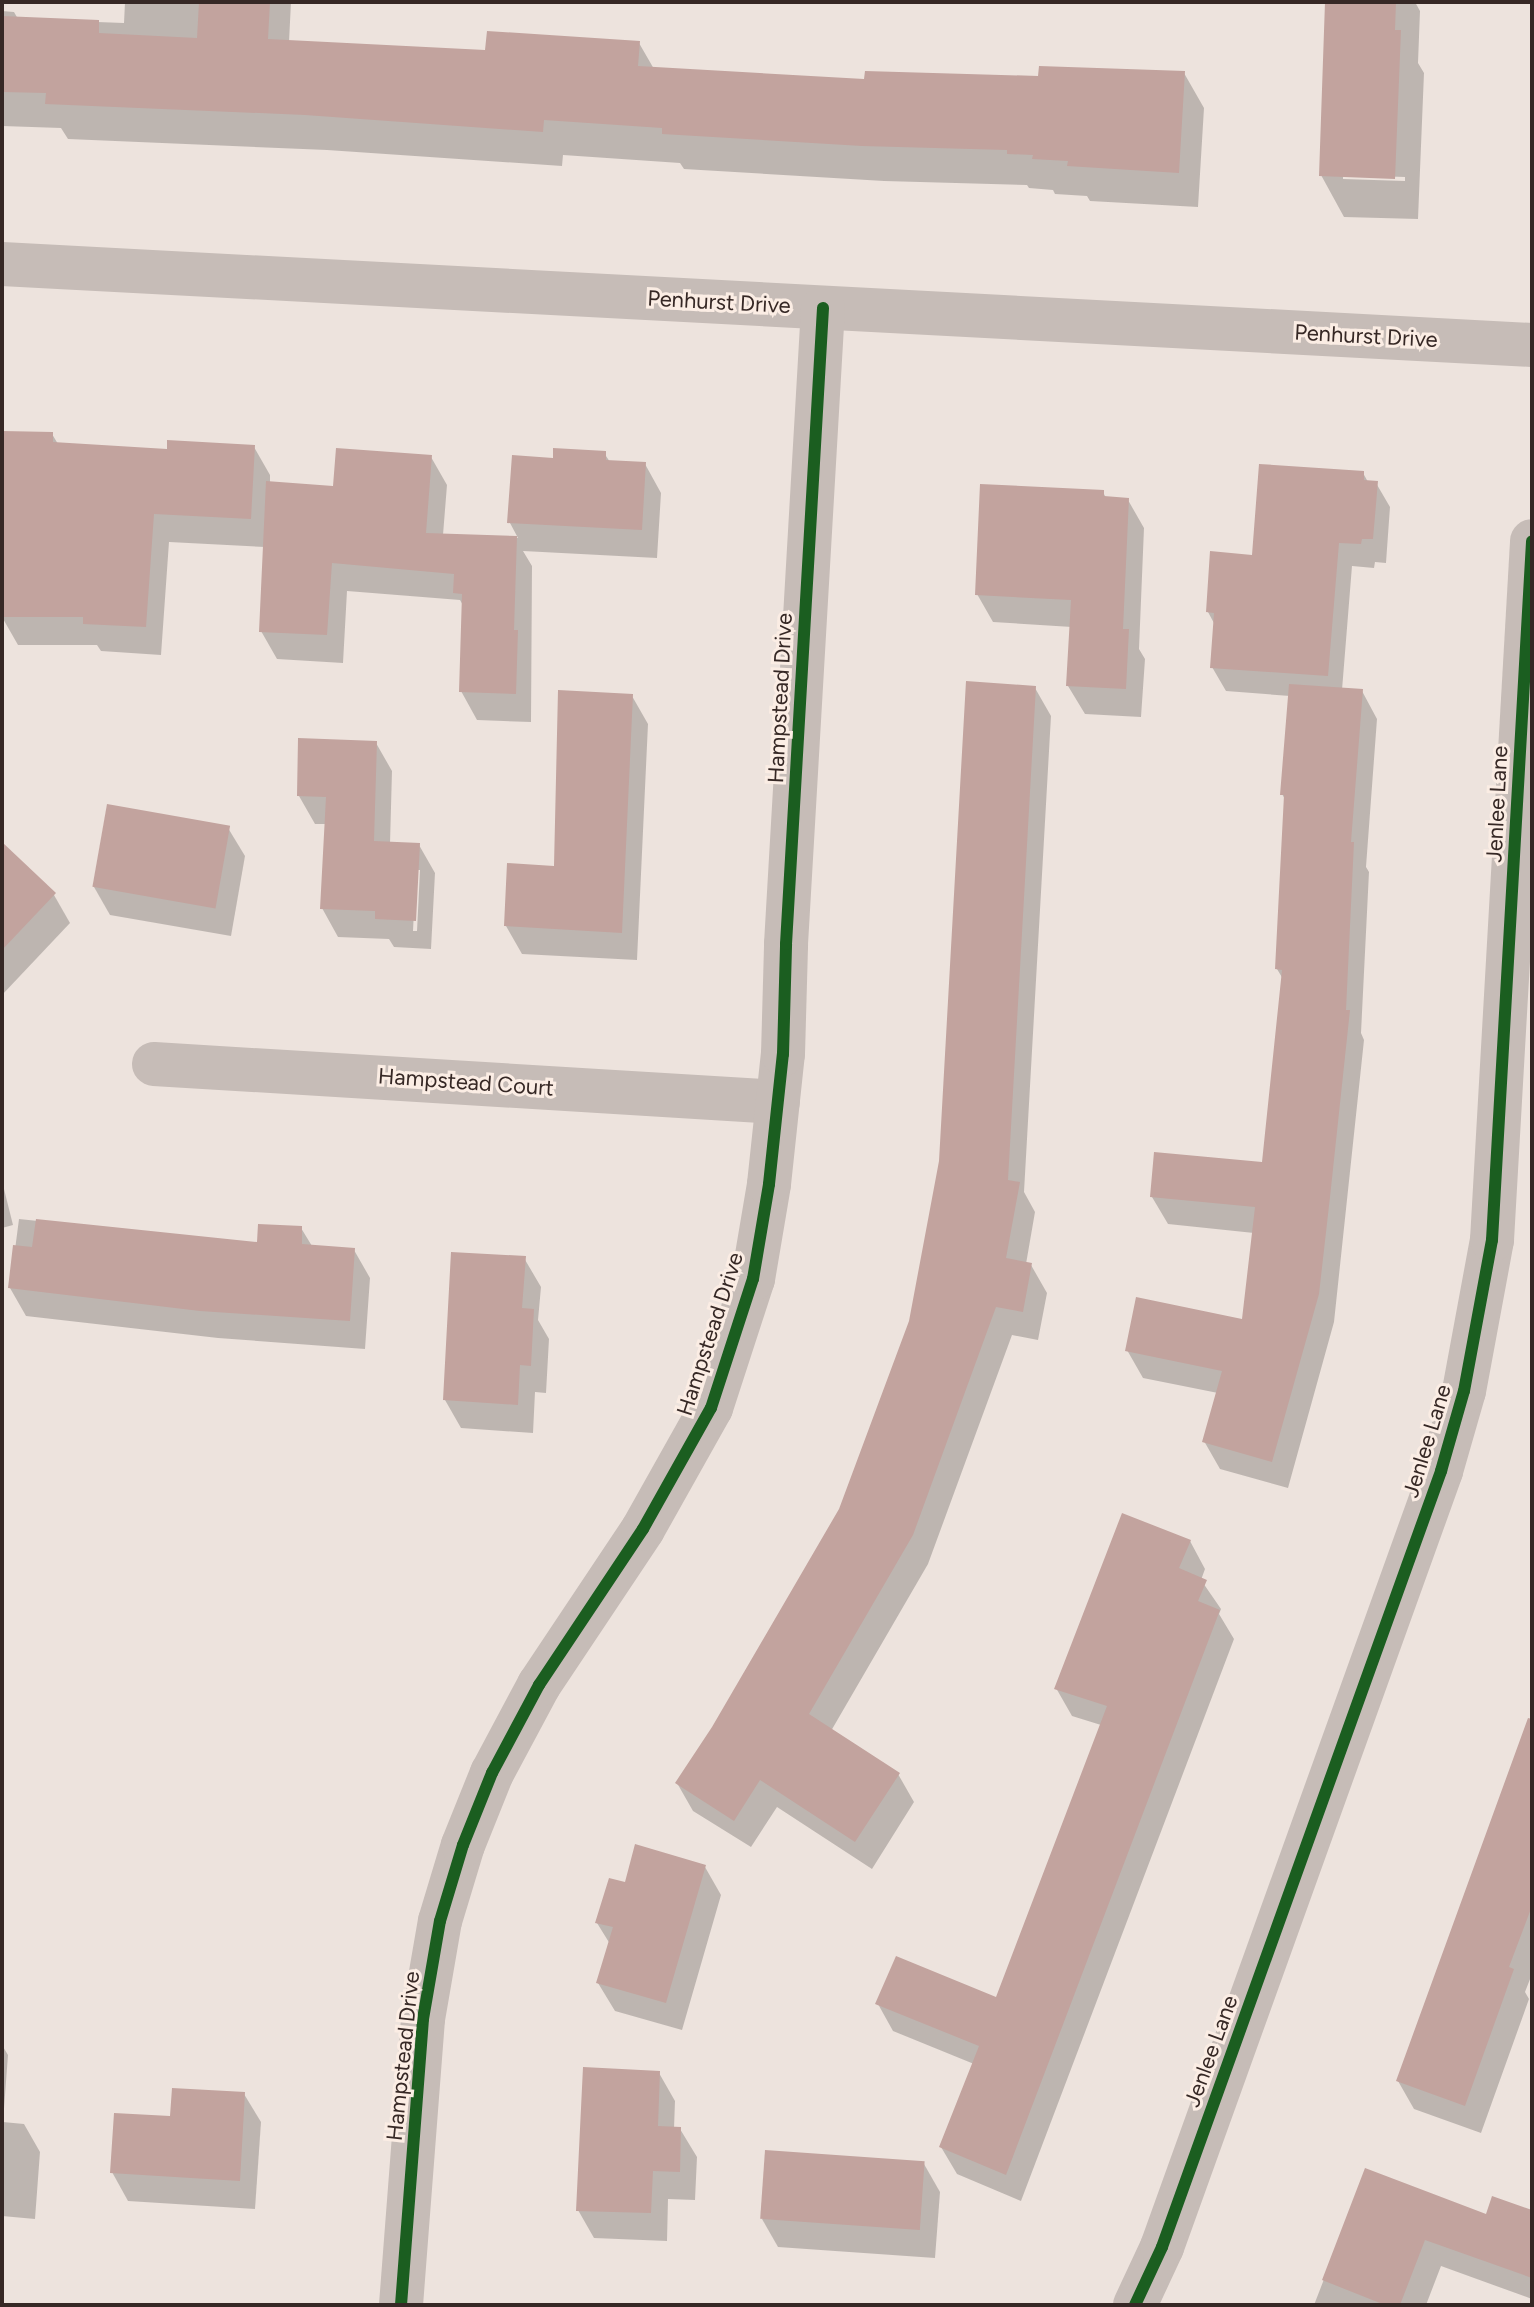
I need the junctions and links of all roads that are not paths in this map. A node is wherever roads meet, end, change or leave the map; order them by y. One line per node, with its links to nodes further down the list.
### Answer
1 (2, 264): 2 (street, Penhurst Drive)
2 (823, 308): 3 (street, Penhurst Drive); 6 (street, Hampstead Drive)
3 (1532, 345)
4 (1532, 541): 8 (street, Jenlee Lane)
5 (154, 1064): 6 (street, Hampstead Court)
6 (778, 1102): 7 (street, Hampstead Drive)
7 (401, 2305)
8 (1135, 2305)

